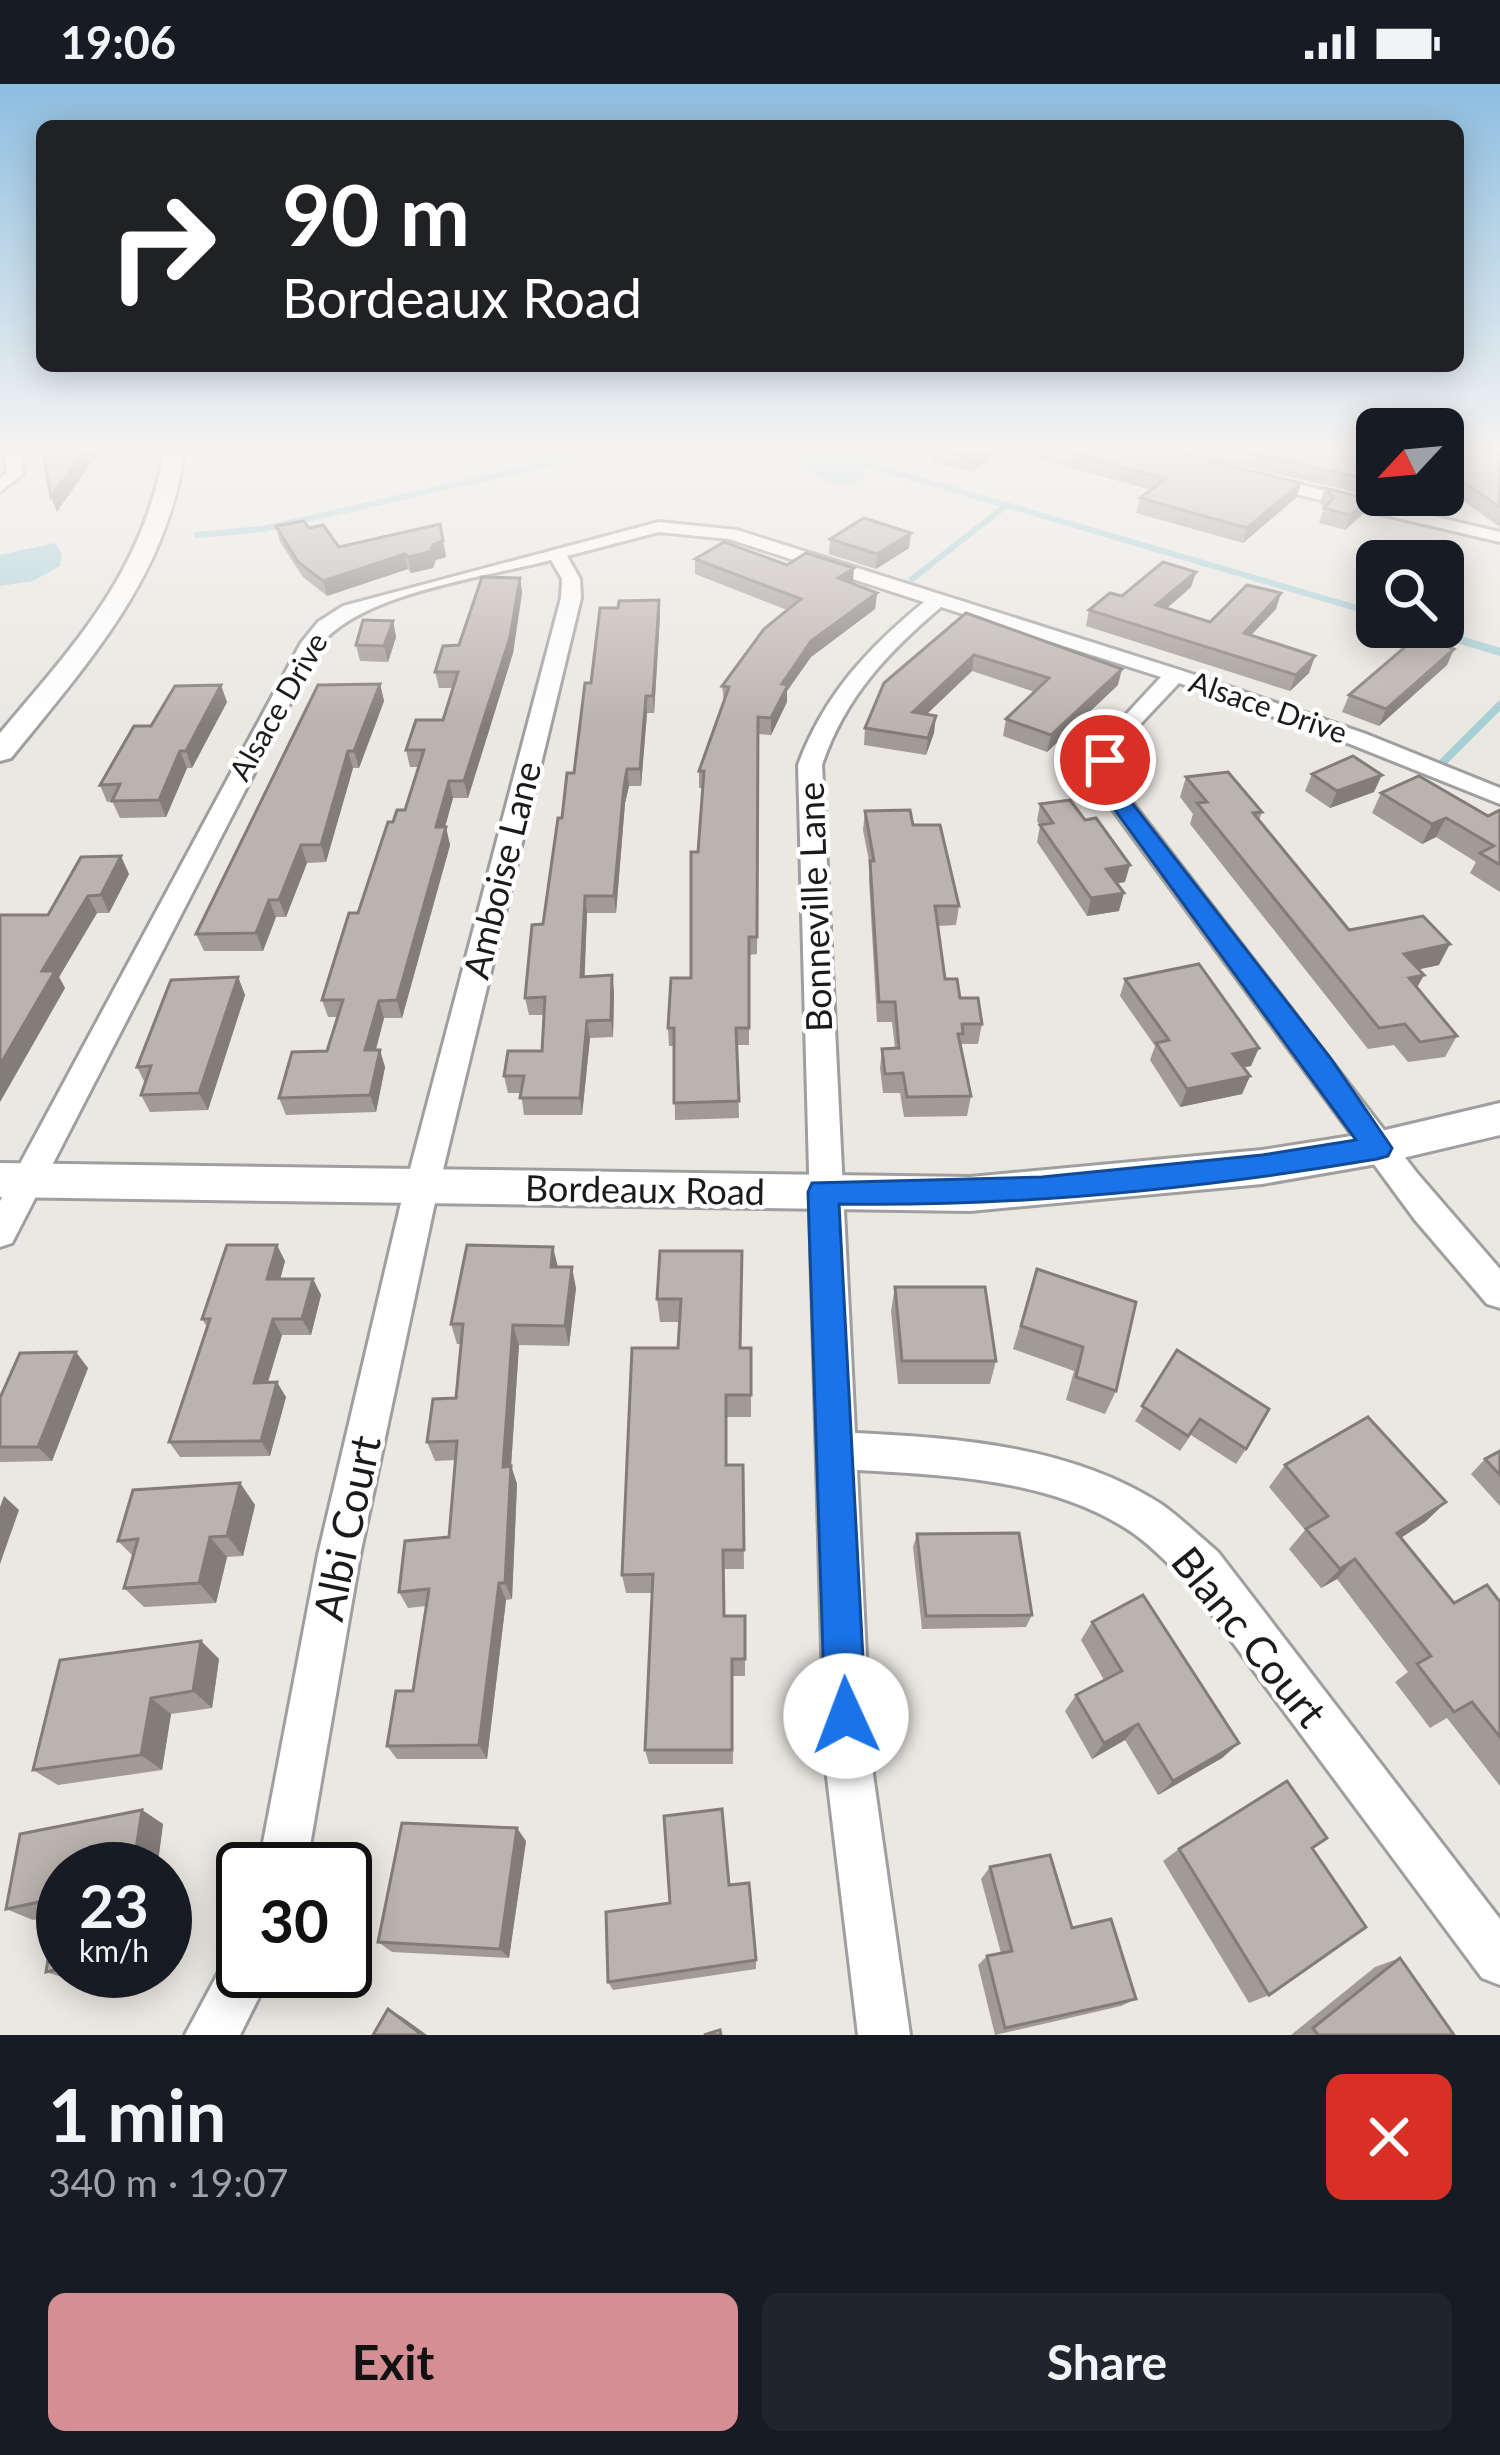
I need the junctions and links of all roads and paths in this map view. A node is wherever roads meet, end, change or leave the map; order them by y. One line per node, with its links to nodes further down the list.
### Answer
1 (150, 544): 7 (street)
2 (594, 544): 4 (street, Alsace Drive)
3 (763, 544): 5 (street, Alsace Drive)
4 (556, 554): 11 (street, Alsace Drive); 12 (street, Amboise Lane)
5 (938, 600): 6 (street, Alsace Drive); 13 (street, Bonneville Lane)
6 (1176, 675): 8 (street, Alsace Drive); 10 (street)
7 (0, 752)
8 (1500, 797)
9 (1500, 1119): 10 (street, Bordeaux Road)
10 (1377, 1148): 13 (street, Bordeaux Road); 15 (street)
11 (14, 1180): 12 (street, Bordeaux Road); 14 (street)
12 (421, 1188): 13 (street, Bordeaux Road); 17 (street, Albi Court)
13 (823, 1192): 16 (street)
14 (0, 1233)
15 (1500, 1293)
16 (835, 1450): 18 (street, Blanc Court); 21 (street)
17 (287, 1842)
18 (1500, 1960)
19 (232, 1998): 20 (street)
20 (211, 2035)
21 (884, 2035)

